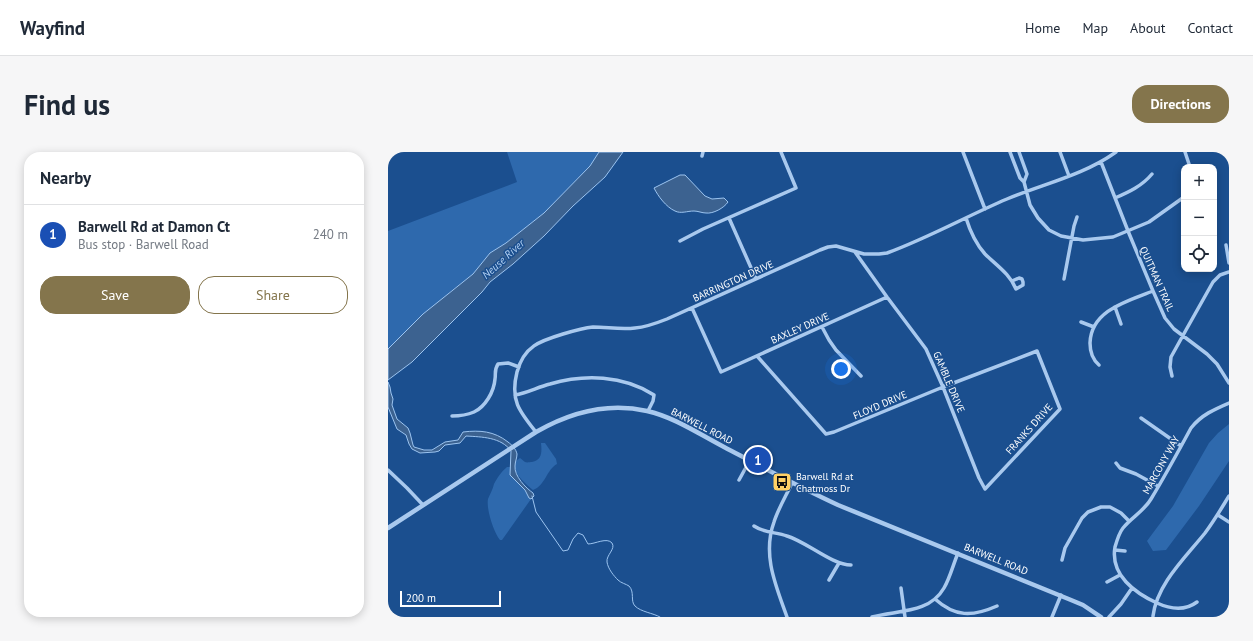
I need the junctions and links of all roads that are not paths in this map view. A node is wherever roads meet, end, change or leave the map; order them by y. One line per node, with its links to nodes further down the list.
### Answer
1 (781, 152): 18 (street)
2 (963, 152): 16 (street)
3 (1010, 152): 12 (street)
4 (1019, 152): 12 (street)
5 (1060, 152): 11 (street)
6 (1116, 152): 8 (street, BARRINGTON DRIVE)
7 (1185, 152): 9 (street)
8 (1101, 162): 11 (street, BARRINGTON DRIVE); 14 (street, QUITMAN TRAIL)
9 (1189, 164)
10 (1152, 174): 14 (street)
11 (1069, 176): 13 (street, BARRINGTON DRIVE)
12 (1024, 182): 13 (street)
13 (1026, 192): 16 (street, BARRINGTON DRIVE); 21 (street)
14 (1115, 198): 20 (street, QUITMAN TRAIL)
15 (1181, 199): 20 (street)
16 (985, 209): 19 (street, BARRINGTON DRIVE)
17 (1077, 217): 21 (street)
18 (730, 218): 22 (street); 27 (street)
19 (966, 218): 24 (street, BARRINGTON DRIVE); 29 (street)
20 (1128, 231): 21 (street); 30 (street, QUITMAN TRAIL)
21 (1072, 239): 28 (street)
22 (680, 241)
23 (1226, 245): 25 (street)
24 (855, 252): 27 (street, BARRINGTON DRIVE); 31 (street, GAMBLE DRIVE)
25 (1229, 263)
26 (1229, 272): 38 (street)
27 (756, 279): 33 (street, BARRINGTON DRIVE)
28 (1064, 279)
29 (1012, 281): 29 (street)
30 (1153, 291): 32 (street); 38 (street, QUITMAN TRAIL)
31 (887, 297): 36 (street, BAXLEY DRIVE); 46 (street, GAMBLE DRIVE)
32 (1115, 307): 35 (street); 37 (street)
33 (692, 308): 40 (street, BAXLEY DRIVE); 42 (street, BARRINGTON DRIVE)
34 (1081, 322): 37 (street)
35 (1122, 324)
36 (822, 327): 40 (street, BAXLEY DRIVE); 43 (street)
37 (1094, 327): 41 (street)
38 (1184, 335): 44 (street); 45 (street, QUITMAN TRAIL)
39 (1036, 351): 46 (street, FLOYD DRIVE); 60 (street, FRANKS DRIVE)
40 (756, 356): 46 (street, FLOYD DRIVE)
41 (1099, 365)
42 (519, 367): 47 (street, BARRINGTON DRIVE); 50 (street)
43 (862, 376)
44 (1172, 376)
45 (1229, 383)
46 (943, 387): 60 (street, GAMBLE DRIVE)
47 (515, 395): 49 (street); 52 (street, BARRINGTON DRIVE)
48 (1229, 403): 53 (street, MARCONY WAY)
49 (648, 411): 52 (street, BARWELL ROAD); 54 (street, BARWELL ROAD)
50 (452, 416)
51 (1141, 418): 53 (street)
52 (536, 432): 62 (street, BARWELL ROAD)
53 (1181, 446): 59 (street, MARCONY WAY)
54 (750, 460): 57 (street); 58 (street, BARWELL ROAD)
55 (1116, 463): 59 (street)
56 (388, 470): 62 (street)
57 (739, 480)
58 (792, 484): 68 (street); 71 (street, BARWELL ROAD)
59 (1158, 486): 64 (street, MARCONY WAY)
60 (985, 489)
61 (1229, 496): 63 (street)
62 (423, 505): 67 (street, BARWELL ROAD)
63 (1218, 515): 65 (street); 83 (street)
64 (1129, 521): 69 (street, MARCONY WAY); 72 (street)
65 (1229, 522)
66 (754, 526): 68 (street)
67 (388, 528)
68 (771, 532): 73 (street); 88 (street)
69 (1115, 550): 70 (street); 75 (street, MARCONY WAY)
70 (1125, 551)
71 (958, 554): 80 (street, BARWELL ROAD); 81 (street)
72 (1062, 560)
73 (838, 563): 74 (street); 76 (street)
74 (851, 565)
75 (1120, 575): 77 (street); 79 (street, MARCONY WAY)
76 (829, 580)
77 (1107, 582)
78 (901, 588): 85 (street)
79 (1132, 588): 83 (street, MARCONY WAY); 93 (street)
80 (1061, 595): 91 (street); 92 (street, BARWELL ROAD)
81 (935, 599): 85 (street); 86 (street)
82 (1197, 602): 83 (street, MARCONY WAY)
83 (1155, 603): 87 (street)
84 (997, 606): 86 (street)
85 (904, 611): 89 (street); 90 (street)
86 (960, 616)
87 (1152, 616)
88 (787, 617)
89 (872, 617)
90 (905, 617)
91 (1052, 617)
92 (1101, 617)
93 (1109, 617)

